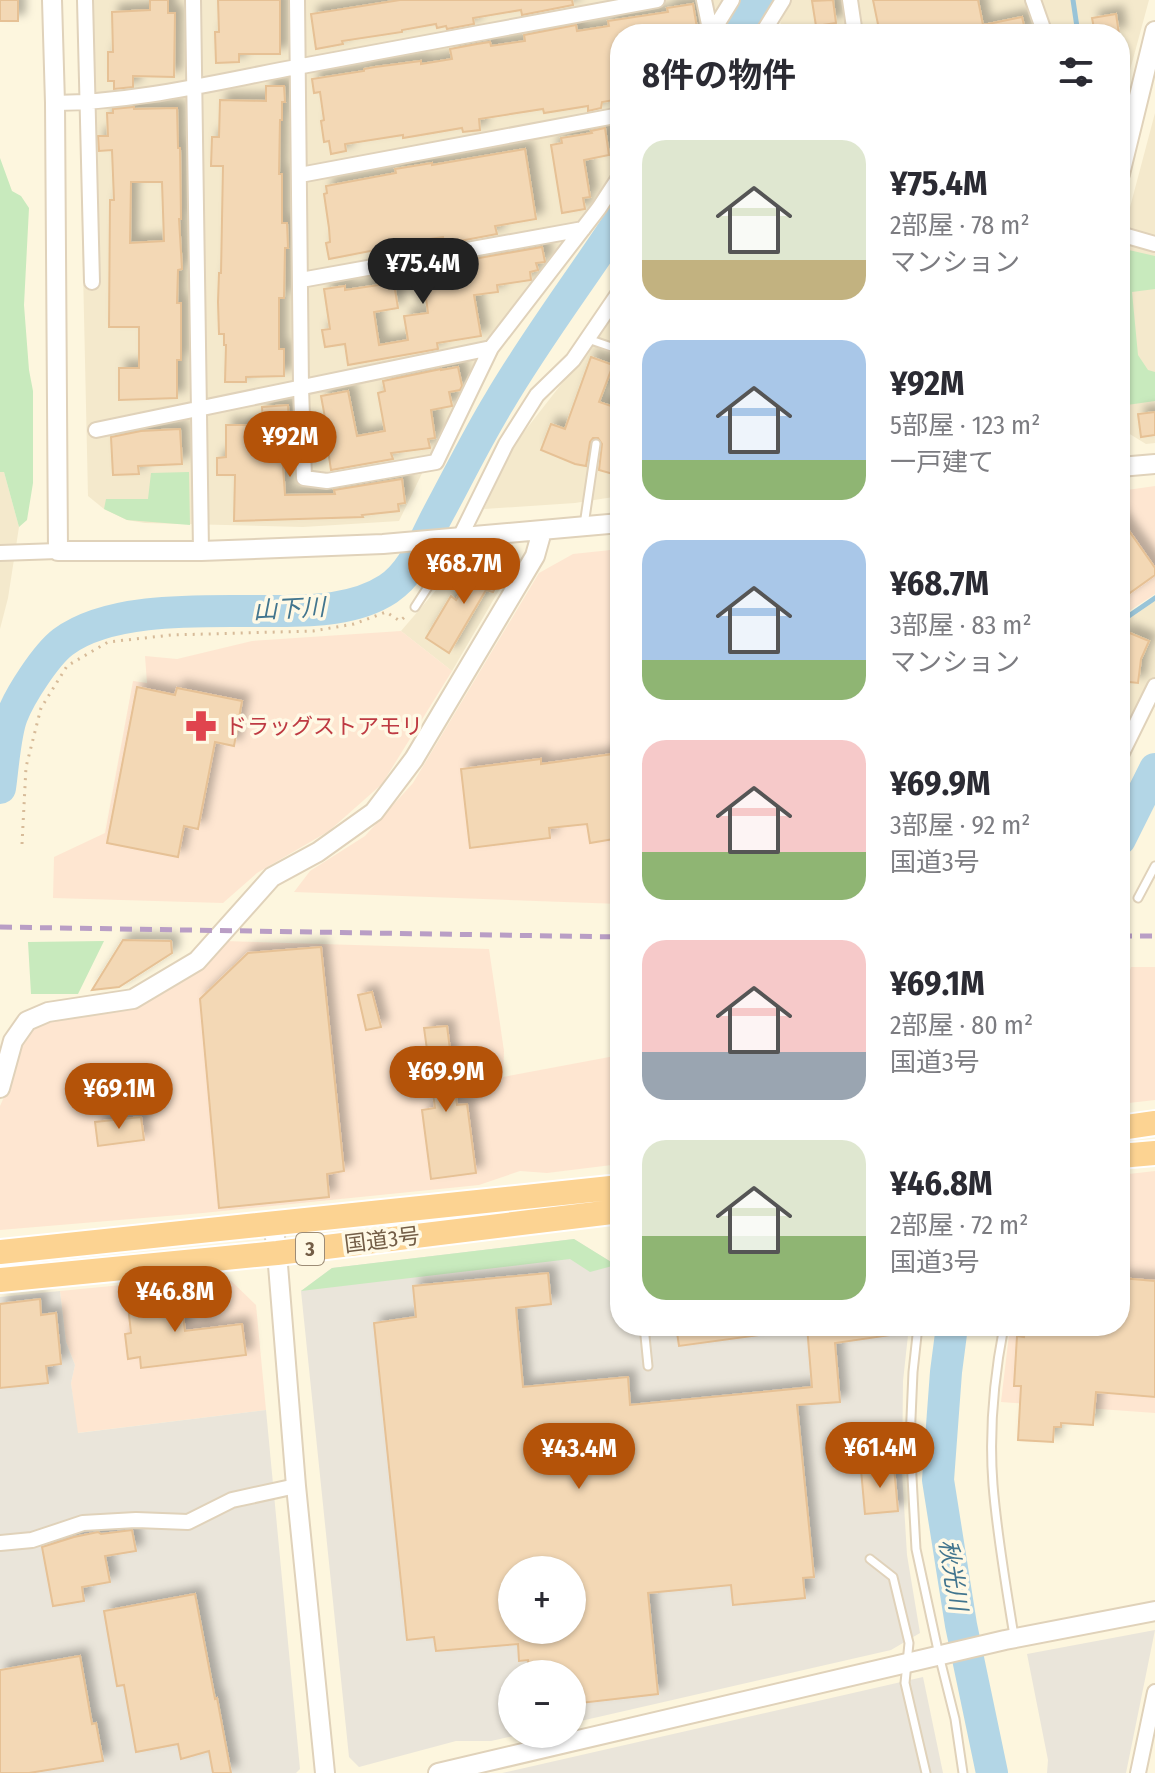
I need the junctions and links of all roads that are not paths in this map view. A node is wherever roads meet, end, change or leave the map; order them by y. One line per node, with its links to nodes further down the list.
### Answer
1 (52, 0): 19 (street)
2 (85, 0): 20 (street)
3 (193, 0): 18 (street)
4 (297, 0): 17 (street)
5 (657, 0): 17 (street)
6 (704, 0): 11 (street)
7 (732, 0): 12 (street)
8 (783, 0): 13 (street)
9 (850, 0): 14 (street)
10 (1033, 0): 15 (street)
11 (709, 24)
12 (717, 24)
13 (768, 24)
14 (854, 24)
15 (1041, 24)
16 (1155, 31): 22 (street)
17 (298, 67): 18 (street); 23 (street)
18 (195, 88): 20 (street); 35 (street)
19 (55, 103): 20 (street); 44 (street)
20 (87, 103): 29 (street)
21 (610, 117): 23 (street)
22 (1130, 133)
23 (300, 175): 28 (street)
24 (610, 190): 25 (street)
25 (583, 229): 28 (street); 33 (street)
26 (1130, 237): 27 (street)
27 (1155, 244)
28 (301, 280): 34 (street)
29 (92, 282)
30 (610, 306): 31 (street)
31 (588, 339): 32 (lane); 43 (street)
32 (610, 347)
33 (491, 348): 34 (street); 34 (street)
34 (301, 387): 35 (street)
35 (200, 409): 36 (street); 45 (street)
36 (96, 430)
37 (596, 444): 41 (lane)
38 (1155, 464): 39 (street)
39 (1130, 466)
40 (610, 524): 41 (street)
41 (583, 527): 42 (street)
42 (542, 531): 43 (street); 52 (street)
43 (454, 538): 45 (street); 47 (lane)
44 (58, 551): 45 (street); 46 (street)
45 (201, 551)
46 (0, 553)
47 (415, 607)
48 (1155, 686): 49 (street)
49 (1130, 737)
50 (1155, 866): 51 (lane)
51 (1138, 898)
52 (0, 1088)
53 (1155, 1123): 54 (highway)
54 (1130, 1127)
55 (1155, 1153): 56 (highway)
56 (1130, 1155)
57 (610, 1188): 59 (highway, 国道3号 / 3)
58 (610, 1212): 61 (highway, 国道3号 / 3)
59 (273, 1222): 60 (highway, 国道3号 / 3); 61 (street)
60 (0, 1252)
61 (277, 1253): 62 (highway, 国道3号 / 3); 67 (street)
62 (0, 1280)
63 (645, 1336): 66 (lane)
64 (917, 1336): 72 (lane)
65 (1002, 1336): 71 (lane)
66 (648, 1366)
67 (296, 1486): 68 (street); 75 (street)
68 (0, 1543)
69 (870, 1559): 73 (lane)
70 (1155, 1611): 71 (street)
71 (1010, 1639): 72 (street)
72 (942, 1654): 73 (street); 78 (lane)
73 (907, 1663): 76 (street); 77 (lane)
74 (1155, 1692): 79 (street)
75 (325, 1773)
76 (438, 1773)
77 (926, 1773)
78 (963, 1773)
79 (1138, 1773)

